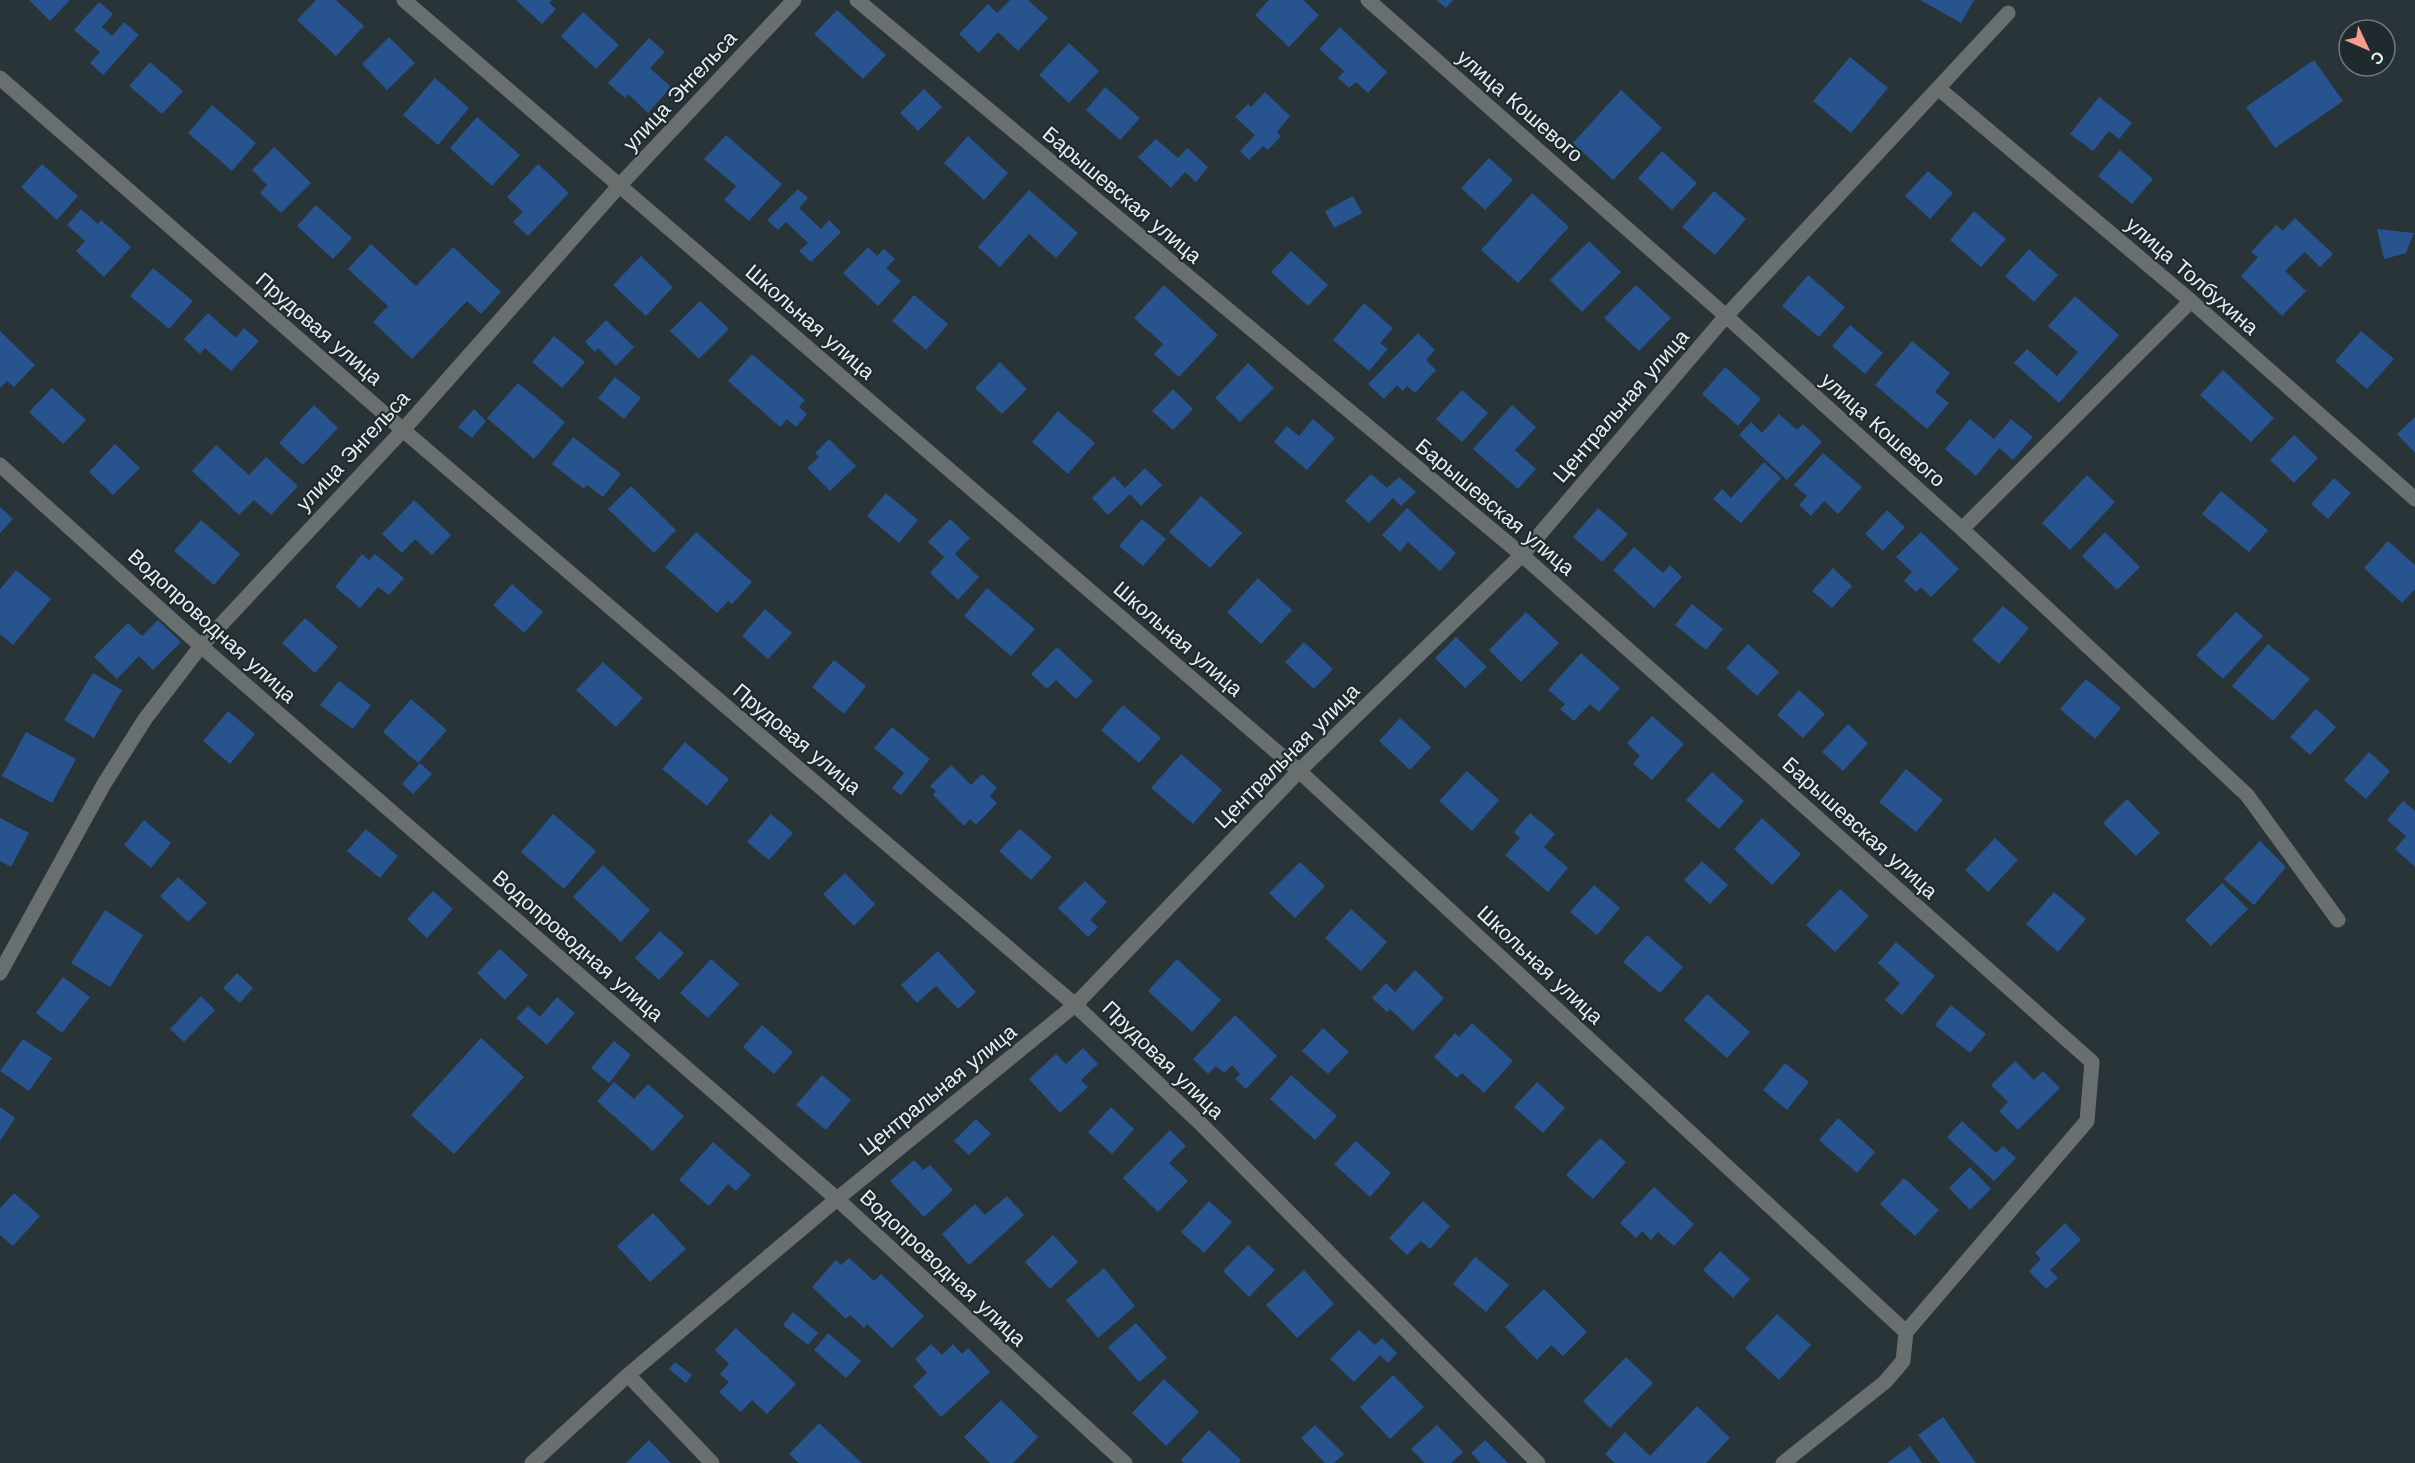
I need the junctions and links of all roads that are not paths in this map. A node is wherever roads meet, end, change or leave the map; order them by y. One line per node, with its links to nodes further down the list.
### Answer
1 (405, 0): 8 (street, Школьная улица)
2 (794, 0): 8 (street, улица Энгельса)
3 (857, 0): 15 (street, Барышевская улица)
4 (1368, 0): 10 (street, улица Кошевого)
5 (2008, 13): 7 (street, Центральная улица)
6 (0, 78): 11 (street, Прудовая улица)
7 (1938, 88): 9 (street, улица Толбухина); 10 (street, Центральная улица)
8 (619, 186): 11 (street, улица Энгельса); 17 (street, Школьная улица)
9 (2191, 301): 13 (street, улица Толбухина); 14 (street)
10 (1726, 316): 14 (street, улица Кошевого); 15 (street, Центральная улица)
11 (403, 430): 16 (street, улица Энгельса); 20 (street, Прудовая улица)
12 (0, 465): 16 (street, Водопроводная улица)
13 (2415, 499)
14 (1962, 529): 18 (street, улица Кошевого)
15 (1522, 555): 17 (street, Центральная улица); 22 (street, Барышевская улица)
16 (201, 646): 19 (street, улица Энгельса); 21 (street, Водопроводная улица)
17 (1299, 771): 20 (street, Центральная улица); 22 (street, Школьная улица)
18 (2338, 920)
19 (0, 973)
20 (1075, 1005): 21 (street, Центральная улица); 27 (street, Прудовая улица)
21 (837, 1199): 23 (street, Центральная улица); 26 (street, Водопроводная улица)
22 (1906, 1332): 28 (street)
23 (628, 1375): 24 (street, Центральная улица); 25 (street)
24 (532, 1463)
25 (712, 1463)
26 (1125, 1463)
27 (1538, 1463)
28 (1783, 1463)

